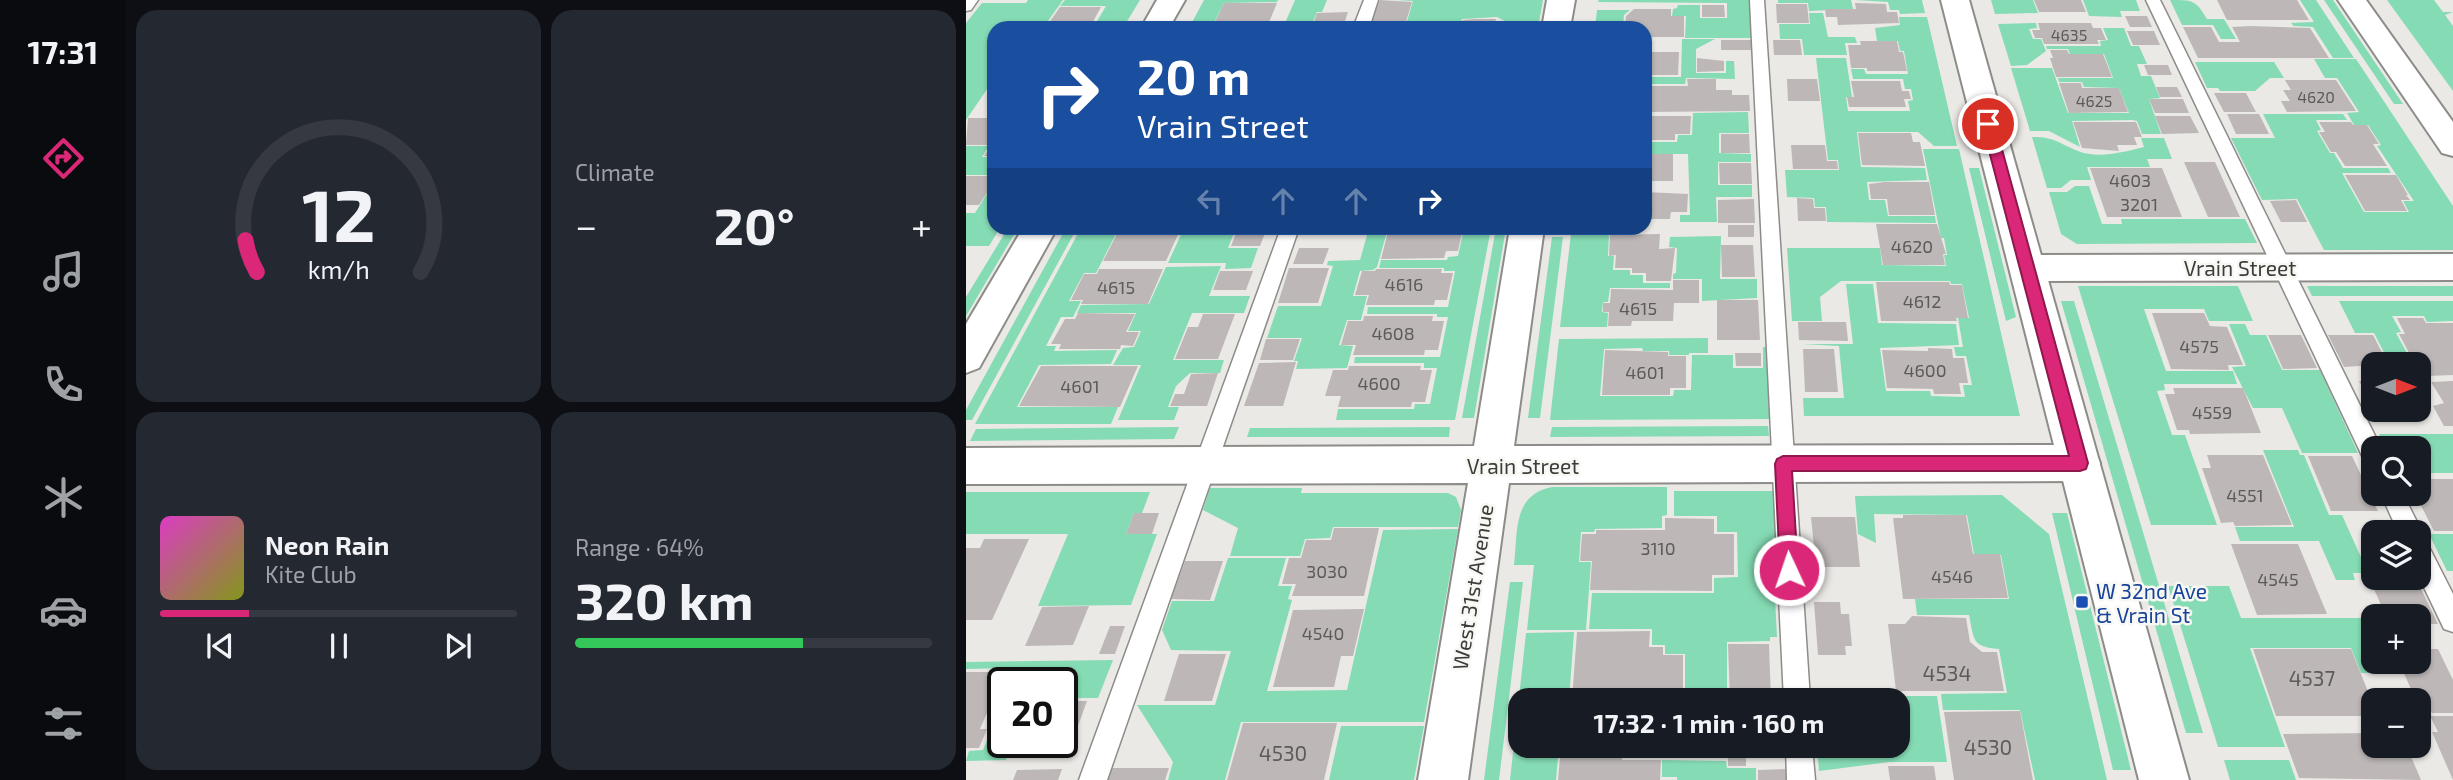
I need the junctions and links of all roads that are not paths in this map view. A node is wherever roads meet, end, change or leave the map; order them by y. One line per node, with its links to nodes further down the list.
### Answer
1 (971, 0): 9 (lane)
2 (1171, 0): 10 (street)
3 (1371, 0): 11 (lane)
4 (1560, 0): 12 (street)
5 (1757, 0): 23 (lane)
6 (1955, 0): 19 (street)
7 (2152, 0): 17 (lane)
8 (2352, 0): 13 (street)
9 (966, 7)
10 (1159, 21)
11 (1364, 21)
12 (1557, 21)
13 (2453, 145)
14 (1036, 235): 20 (street)
15 (1287, 235): 24 (lane)
16 (1526, 235): 25 (street, West 31st Avenue)
17 (2282, 267): 18 (street, Vrain Street); 19 (street, Vrain Street); 21 (lane)
18 (2453, 267)
19 (2026, 268): 22 (street)
20 (966, 357)
21 (2364, 436)
22 (2080, 463): 23 (street, Vrain Street); 34 (street)
23 (1783, 464): 25 (street, Vrain Street); 29 (lane)
24 (1205, 465): 25 (street, Vrain Street); 26 (street, Vrain Street); 31 (lane)
25 (1491, 465): 32 (street, West 31st Avenue)
26 (966, 466)
27 (2431, 575): 28 (lane)
28 (2453, 620)
29 (1796, 688)
30 (1800, 758): 33 (lane)
31 (1093, 780)
32 (1443, 780)
33 (1801, 780)
34 (2164, 780)

